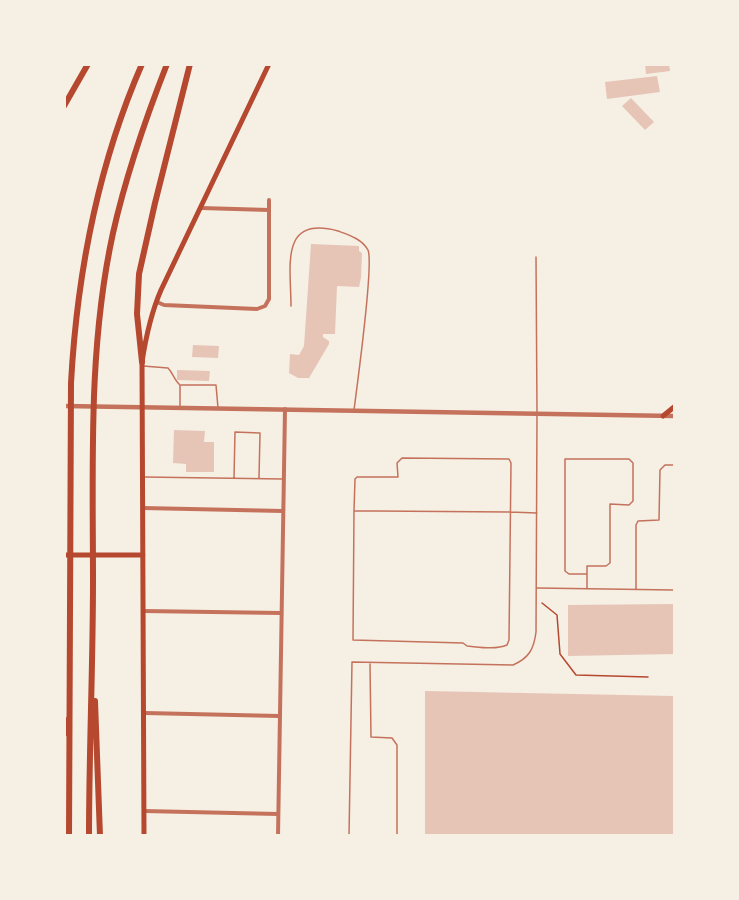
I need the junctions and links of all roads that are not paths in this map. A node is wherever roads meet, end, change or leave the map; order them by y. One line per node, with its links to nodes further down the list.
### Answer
1 (88, 64): 7 (highway)
2 (142, 64): 46 (highway)
3 (167, 64): 47 (highway)
4 (190, 64): 15 (highway)
5 (269, 64): 10 (main road)
6 (675, 90): 8 (lane)
7 (64, 106)
8 (675, 107)
9 (269, 200): 11 (street)
10 (201, 208): 11 (street); 13 (main road)
11 (268, 210): 13 (street)
12 (536, 257): 24 (lane)
13 (156, 302): 15 (main road)
14 (291, 306): 23 (lane)
15 (142, 364): 16 (lane); 18 (main road)
16 (180, 385): 20 (lane); 21 (lane)
17 (64, 406): 18 (street)
18 (143, 407): 20 (street); 28 (main road)
19 (675, 407): 25 (main road)
20 (180, 408): 21 (street)
21 (218, 408): 22 (street)
22 (285, 409): 23 (street); 31 (street)
23 (354, 410): 24 (street)
24 (537, 414): 25 (street); 36 (lane)
25 (663, 416): 26 (street)
26 (675, 416)
27 (675, 465): 42 (lane)
28 (143, 477): 29 (lane); 32 (main road)
29 (234, 478): 30 (lane); 30 (lane)
30 (259, 479): 31 (lane)
31 (285, 479): 33 (street)
32 (143, 508): 33 (street); 38 (main road)
33 (283, 511): 45 (street)
34 (354, 511): 35 (lane); 35 (lane); 35 (lane)
35 (510, 512): 36 (lane)
36 (537, 513): 40 (lane)
37 (64, 555): 38 (main road)
38 (143, 555): 44 (main road)
39 (587, 574): 39 (lane); 41 (lane)
40 (537, 588): 41 (lane); 48 (lane)
41 (587, 589): 42 (lane)
42 (636, 589): 43 (lane)
43 (675, 590)
44 (143, 611): 45 (street); 49 (main road)
45 (281, 613): 50 (street)
46 (69, 644): 51 (highway); 54 (highway)
47 (92, 655): 55 (highway); 56 (highway)
48 (370, 663): 59 (lane); 60 (lane)
49 (145, 713): 50 (street); 52 (main road)
50 (279, 716): 53 (street)
51 (64, 734)
52 (144, 811): 53 (street); 57 (main road)
53 (278, 814): 58 (street)
54 (69, 836)
55 (89, 836)
56 (100, 836)
57 (144, 836)
58 (278, 836)
59 (349, 836)
60 (397, 836)

